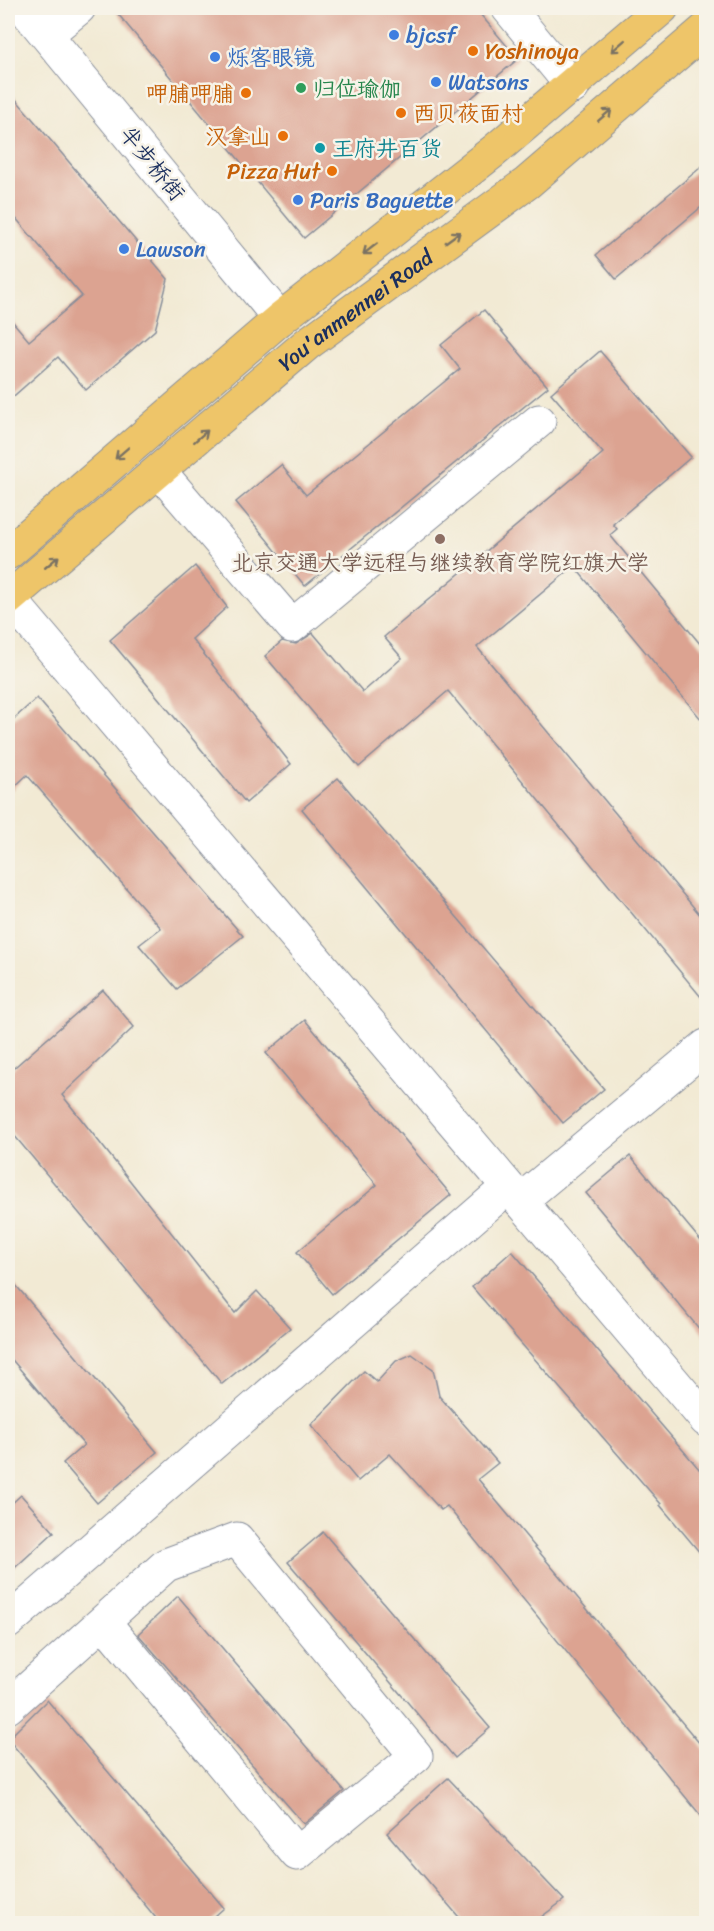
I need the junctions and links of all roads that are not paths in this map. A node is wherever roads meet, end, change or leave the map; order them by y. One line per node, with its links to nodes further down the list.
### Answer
1 (24, 8): 6 (street, 半步桥街)
2 (78, 8): 6 (street)
3 (507, 8): 7 (street)
4 (662, 8): 7 (main road, You'anmennei Road, one-way to 7)
5 (706, 29): 10 (main road, You'anmennei Road, one-way to 5)
6 (47, 34): 8 (street, 半步桥街)
7 (573, 87): 8 (main road, You'anmennei Road, one-way to 8)
8 (280, 319): 11 (main road, You'anmennei Road, one-way to 11)
9 (538, 421): 10 (street)
10 (160, 472): 12 (main road, You'anmennei Road, one-way to 10)
11 (8, 552)
12 (8, 598): 14 (street)
13 (706, 1046): 14 (street)
14 (514, 1194): 15 (street); 16 (street)
15 (706, 1420)
16 (8, 1622)
17 (104, 1622): 17 (street); 18 (street)
18 (8, 1707)

